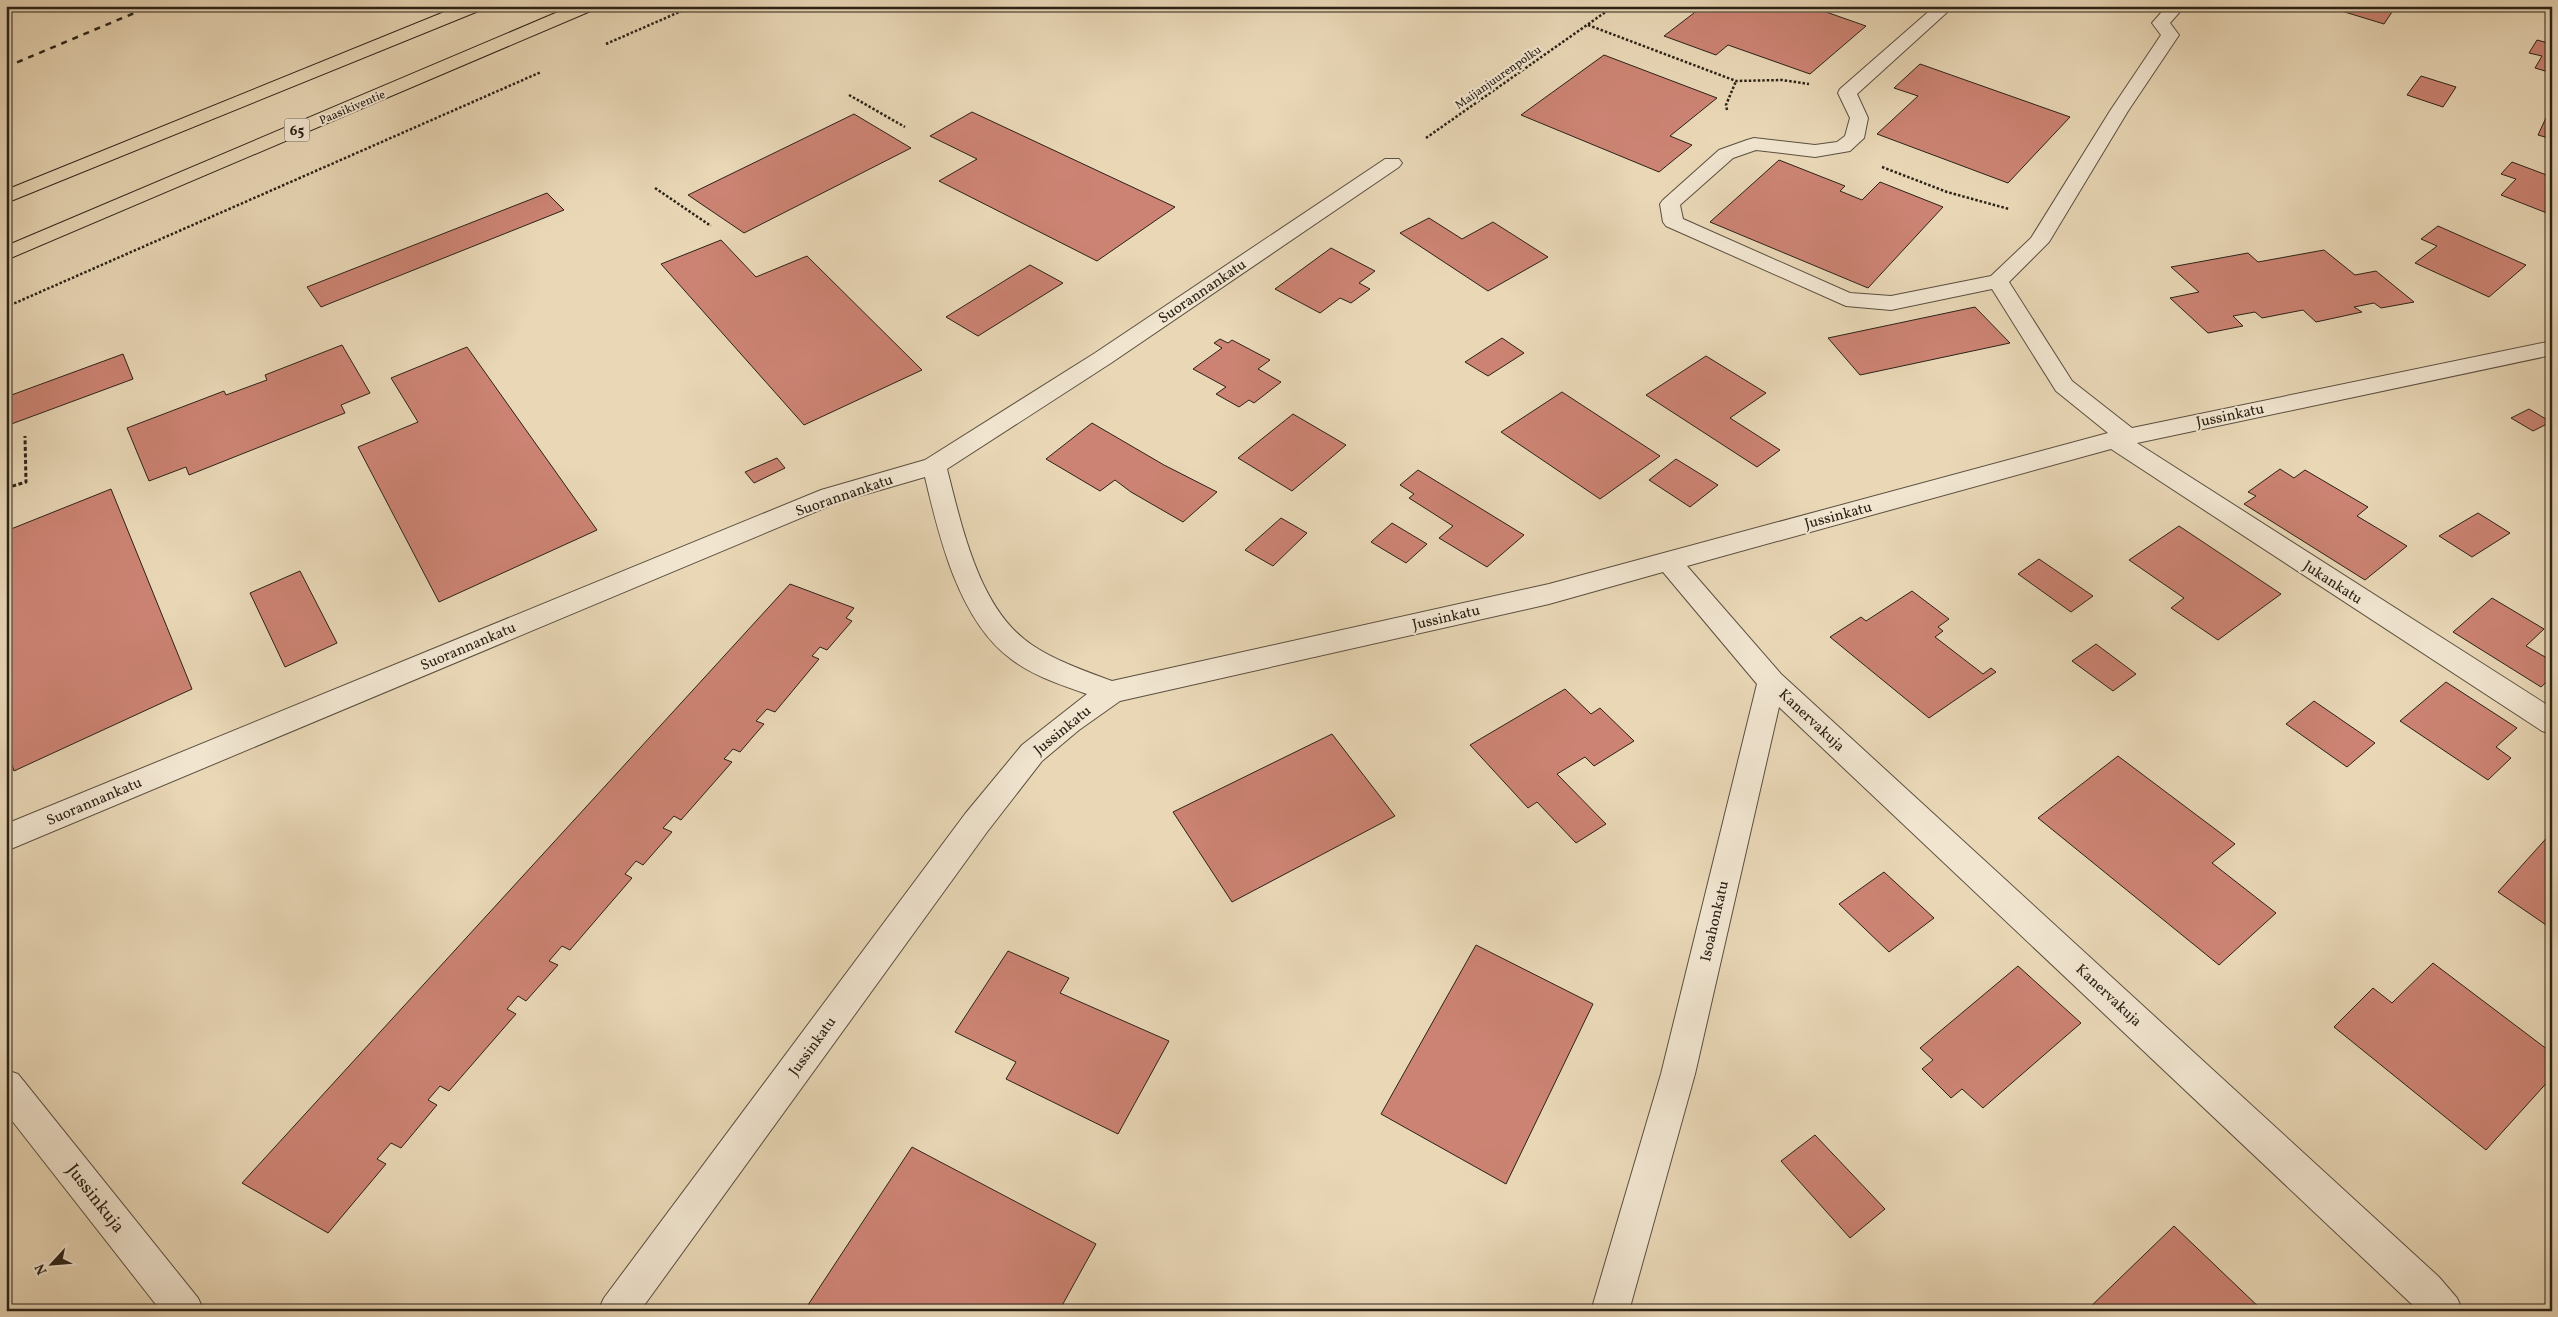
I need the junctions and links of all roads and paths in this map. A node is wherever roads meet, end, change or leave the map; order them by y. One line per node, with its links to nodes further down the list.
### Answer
1 (475, 6): 16 (highway)
2 (587, 6): 19 (highway, Paasikiventie / 65)
3 (693, 6): 8 (path)
4 (1614, 6): 7 (path, Maijanjuurenpolku)
5 (1946, 6): 10 (street)
6 (2177, 6): 17 (street)
7 (1587, 25): 10 (path); 14 (path, Maijanjuurenpolku)
8 (602, 46)
9 (548, 69): 21 (path)
10 (1847, 93): 13 (street)
11 (850, 95): 12 (path)
12 (905, 127)
13 (1834, 148): 17 (path); 20 (street)
14 (1392, 163): 25 (street, Suorannankatu)
15 (655, 188): 18 (path)
16 (6, 197)
17 (2059, 209): 20 (street)
18 (711, 226)
19 (6, 254)
20 (1998, 281): 24 (street, Jukankatu)
21 (6, 306)
22 (2552, 348): 24 (street, Jussinkatu)
23 (25, 436): 26 (path)
24 (2121, 439): 27 (street, Jussinkatu); 30 (street, Jukankatu)
25 (934, 466): 29 (street); 31 (street, Suorannankatu)
26 (6, 488)
27 (1669, 562): 28 (street); 29 (street, Jussinkatu)
28 (1771, 682): 35 (street, Isoahonkatu); 36 (street, Kanervakuja)
29 (1112, 692): 34 (street, Jussinkatu)
30 (2552, 724)
31 (6, 838)
32 (6, 1086): 33 (street, Jussinkuja)
33 (185, 1311)
34 (617, 1311)
35 (1610, 1311)
36 (2444, 1311)

